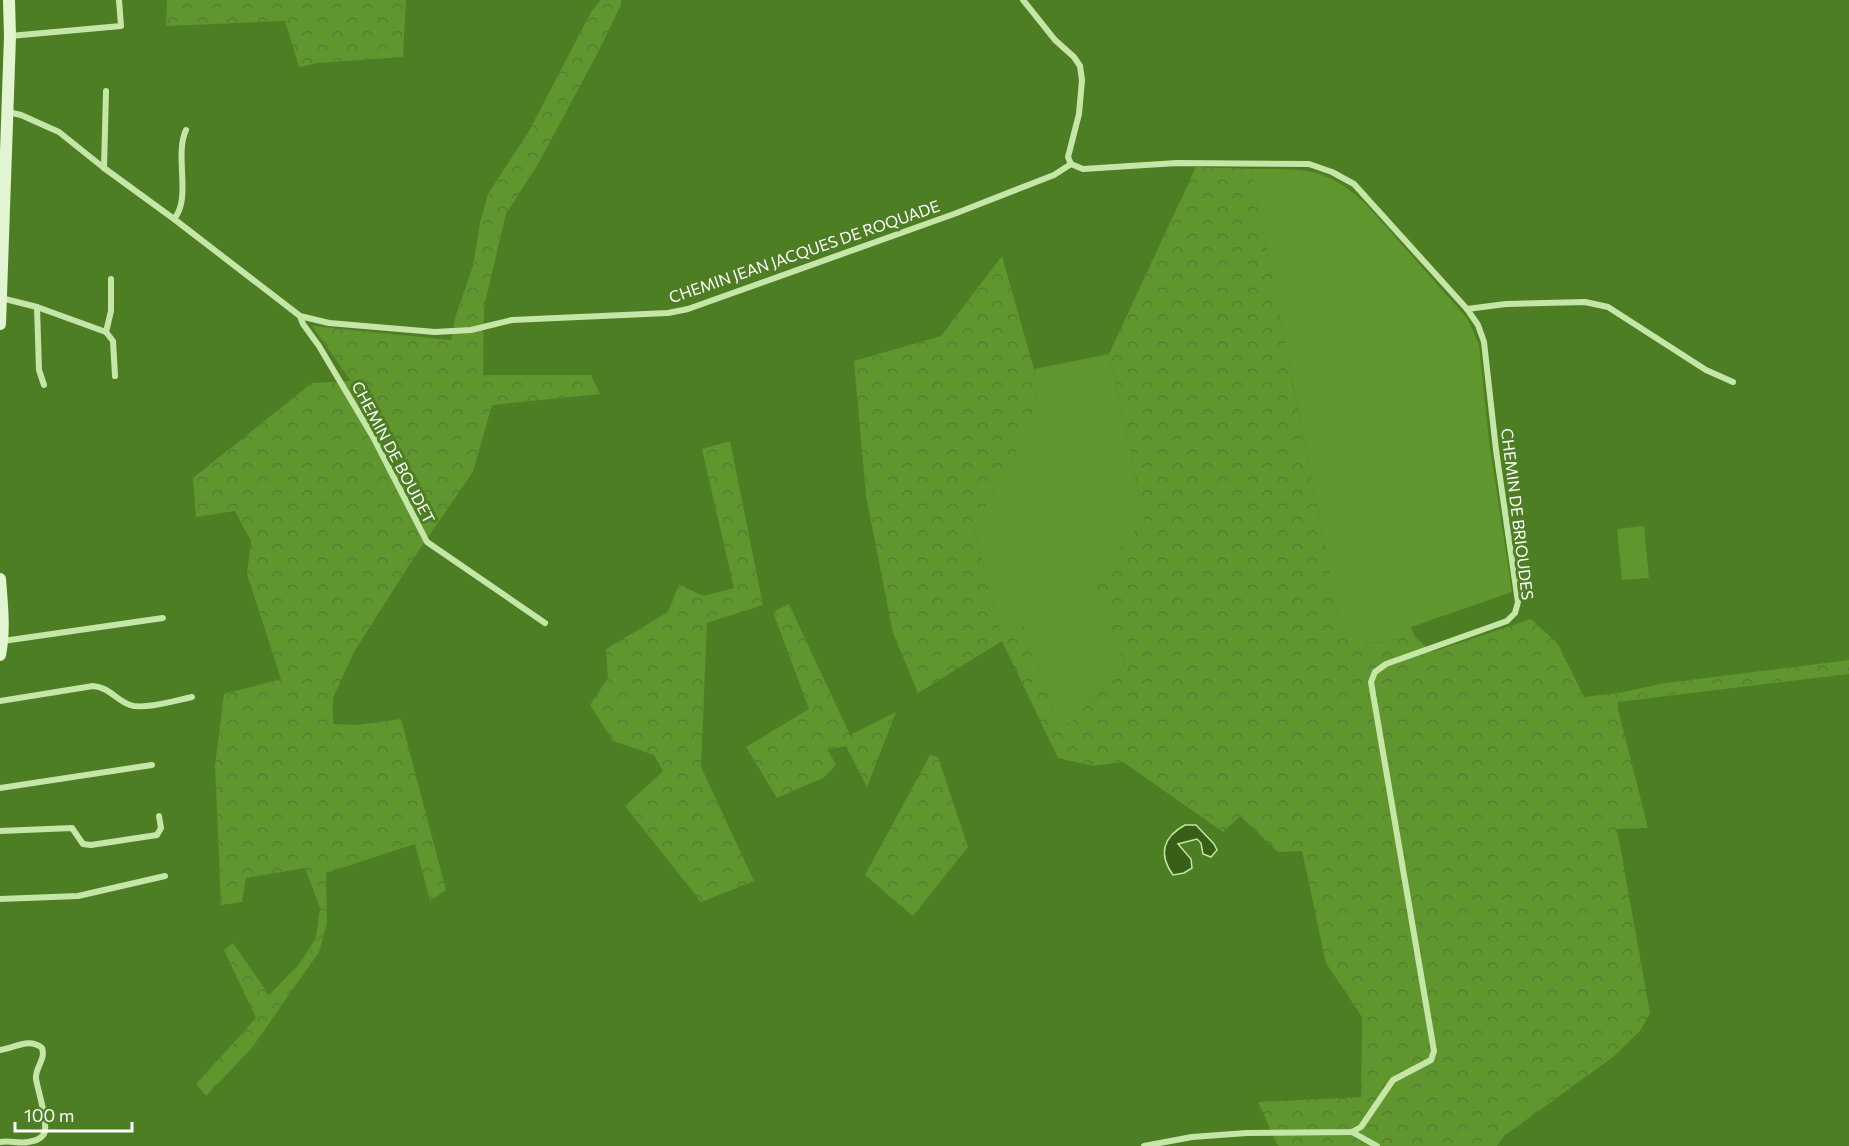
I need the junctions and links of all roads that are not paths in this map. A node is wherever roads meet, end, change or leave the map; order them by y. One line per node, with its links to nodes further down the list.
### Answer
1 (9, 0): 4 (street)
2 (119, 0): 4 (street)
3 (1023, 0): 8 (street)
4 (10, 36): 6 (street)
5 (106, 91): 9 (street)
6 (7, 112): 9 (street, CHEMIN JEAN JACQUES DE ROQUADE); 12 (street)
7 (186, 130): 10 (street)
8 (1071, 164): 14 (street, CHEMIN DE BRIOUDES); 15 (street, CHEMIN JEAN JACQUES DE ROQUADE)
9 (104, 168): 10 (street, CHEMIN JEAN JACQUES DE ROQUADE)
10 (174, 219): 15 (street, CHEMIN JEAN JACQUES DE ROQUADE)
11 (111, 279): 17 (street)
12 (0, 304): 13 (street); 16 (street)
13 (37, 307): 17 (street); 20 (street)
14 (1467, 309): 19 (street); 35 (street, CHEMIN DE BRIOUDES)
15 (300, 316): 23 (street, CHEMIN DE BOUDET)
16 (0, 324)
17 (106, 332): 18 (street)
18 (115, 376)
19 (1733, 382)
20 (45, 385)
21 (0, 579): 24 (street)
22 (163, 618): 24 (street)
23 (544, 623)
24 (3, 641): 25 (street)
25 (0, 655)
26 (192, 697): 27 (street)
27 (0, 701)
28 (152, 765): 29 (street)
29 (0, 789)
30 (159, 816): 31 (street)
31 (0, 831)
32 (165, 876): 33 (street)
33 (0, 899)
34 (0, 1050): 36 (street)
35 (1352, 1132): 37 (street); 38 (street)
36 (0, 1142)
37 (1144, 1146)
38 (1377, 1146)

